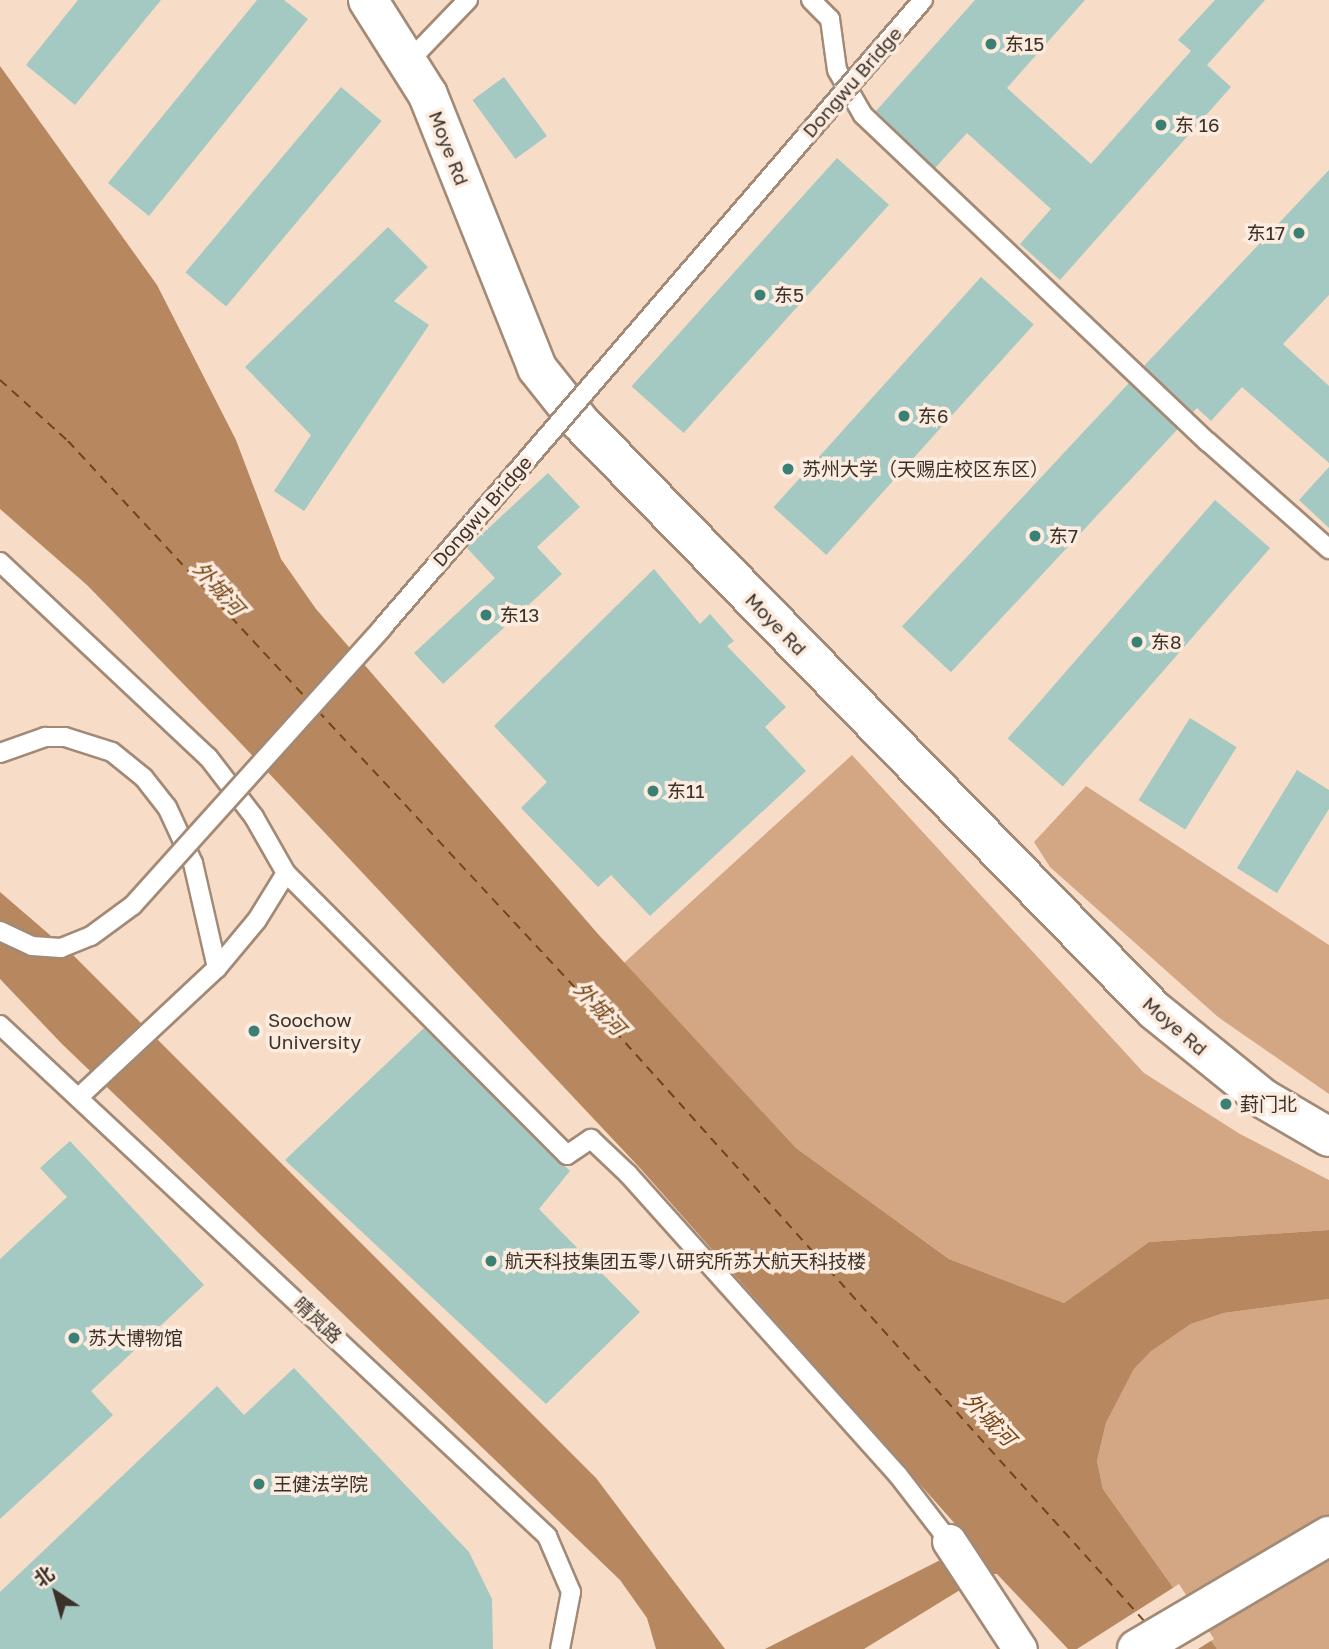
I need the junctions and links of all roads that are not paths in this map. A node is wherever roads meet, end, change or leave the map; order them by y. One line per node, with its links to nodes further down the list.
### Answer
1 (368, 0): 5 (main road, Moye Rd)
2 (468, 0): 5 (lane)
3 (811, 0): 6 (lane)
4 (923, 0): 10 (lane, Dongwu Bridge, bridge)
5 (409, 61): 14 (main road, Moye Rd)
6 (1329, 549)
7 (0, 562): 9 (lane)
8 (0, 752): 11 (lane)
9 (286, 873): 11 (lane); 16 (lane)
10 (0, 931)
11 (217, 968): 13 (lane)
12 (0, 1025): 13 (lane, 晴岚路)
13 (79, 1097): 17 (lane, 晴岚路)
14 (1329, 1137)
15 (1329, 1536): 19 (main road)
16 (950, 1541): 18 (street)
17 (560, 1649)
18 (1020, 1649)
19 (1137, 1649)

